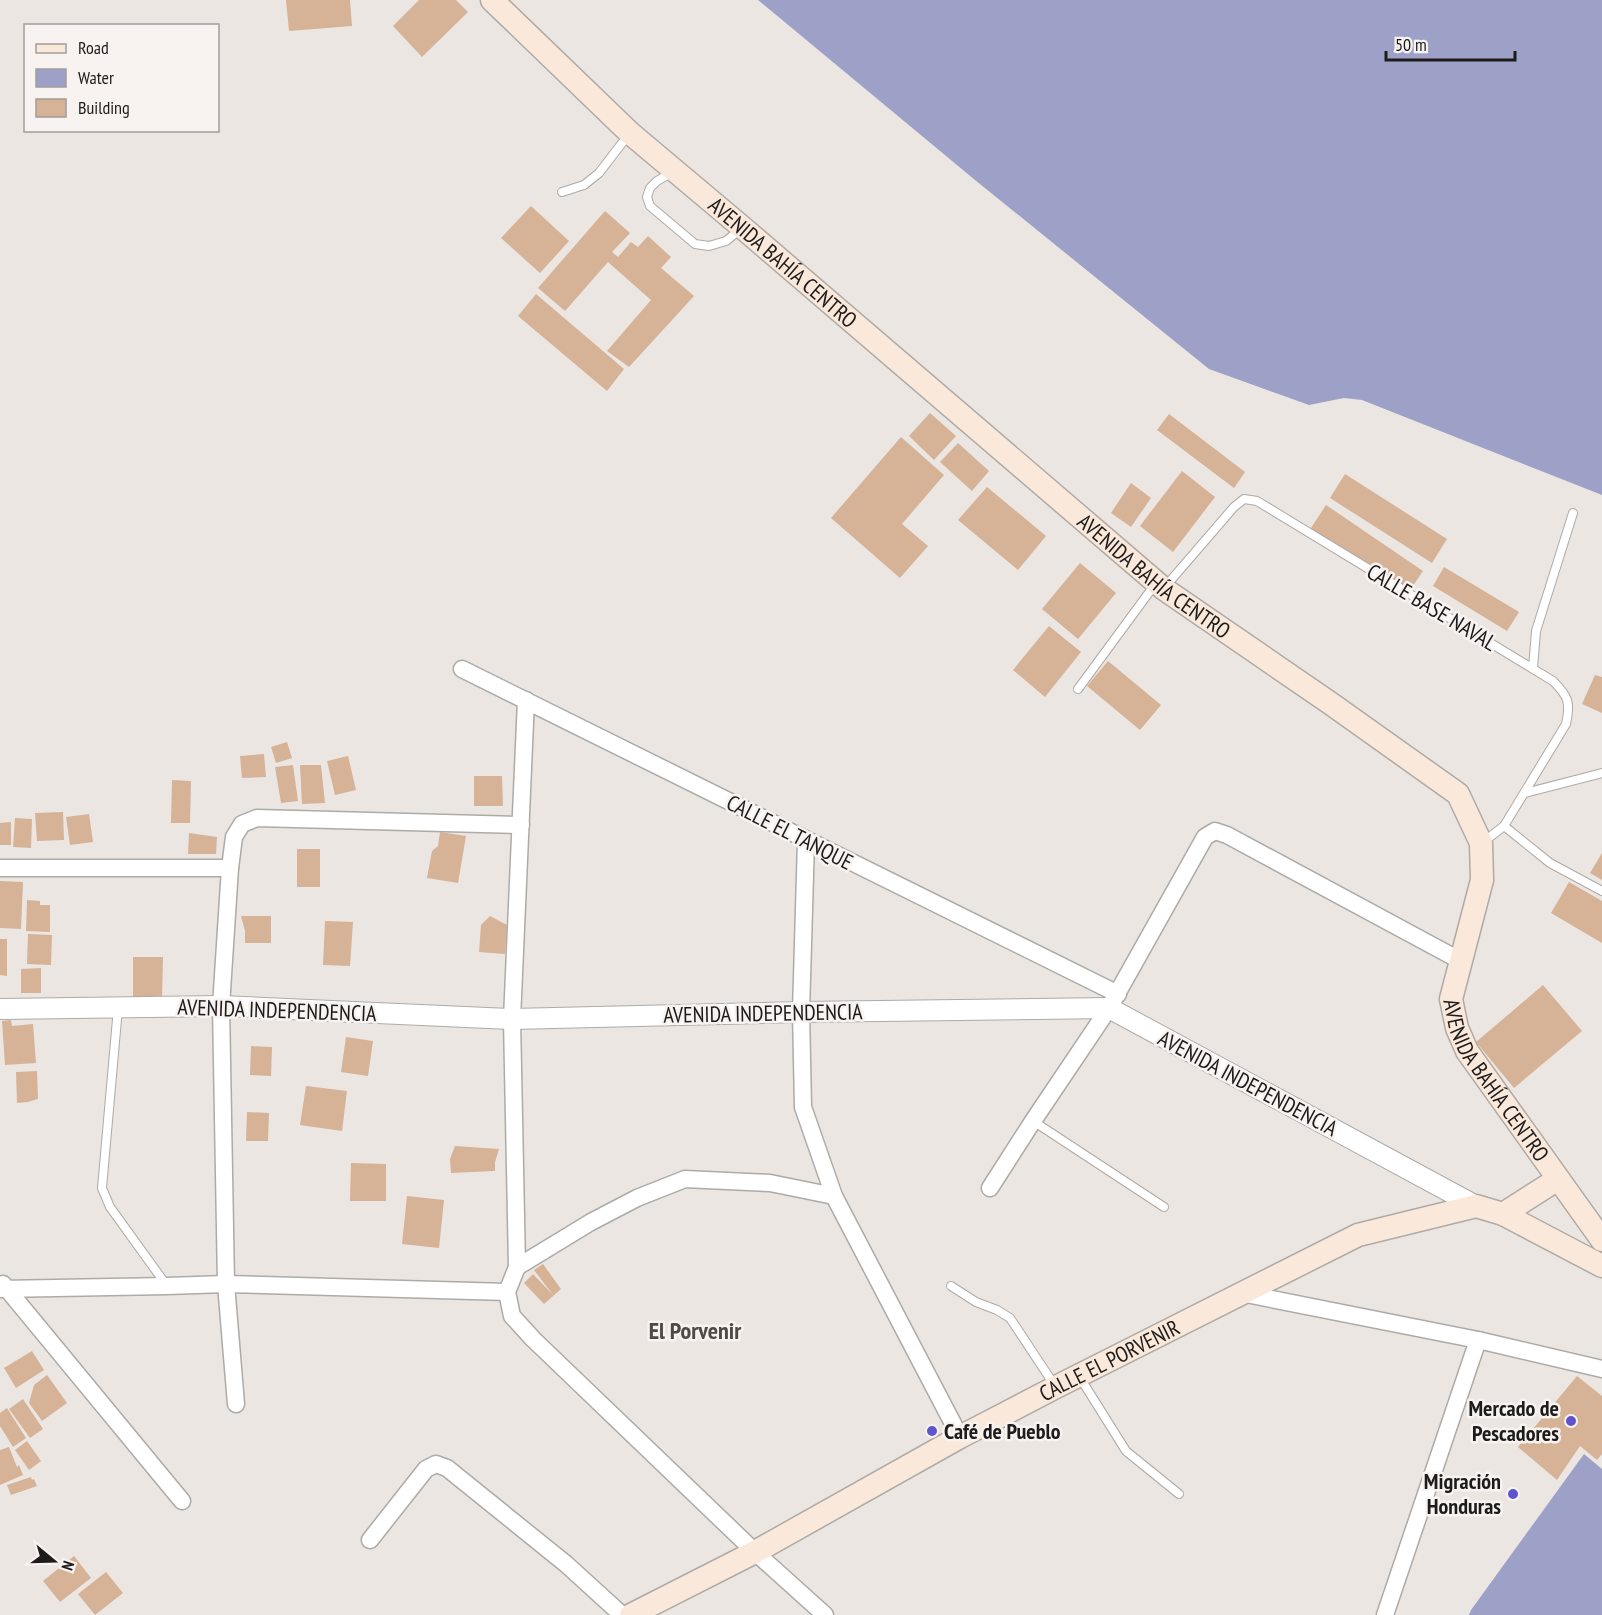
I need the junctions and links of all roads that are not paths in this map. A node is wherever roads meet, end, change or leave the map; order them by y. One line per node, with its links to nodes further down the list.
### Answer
1 (492, 0): 2 (main road, AVENIDA BAHÍA CENTRO)
2 (630, 133): 3 (main road, AVENIDA BAHÍA CENTRO); 4 (lane)
3 (674, 172): 5 (main road, AVENIDA BAHÍA CENTRO); 5 (lane)
4 (562, 192)
5 (743, 228): 7 (main road, AVENIDA BAHÍA CENTRO)
6 (1573, 513): 8 (lane)
7 (1160, 586): 8 (lane, CALLE BASE NAVAL); 10 (lane, CALLE BASE NAVAL); 17 (main road, AVENIDA BAHÍA CENTRO)
8 (1533, 668): 13 (lane, CALLE BASE NAVAL)
9 (462, 669): 11 (street, CALLE EL TANQUE)
10 (1078, 689)
11 (526, 700): 14 (street); 16 (street, CALLE EL TANQUE)
12 (1602, 773): 13 (lane)
13 (1525, 793): 15 (lane, CALLE BASE NAVAL)
14 (521, 825): 19 (street); 27 (street)
15 (1503, 826): 17 (lane, CALLE BASE NAVAL); 20 (lane)
16 (806, 841): 22 (street, CALLE EL TANQUE); 26 (street)
17 (1481, 843): 21 (main road, AVENIDA BAHÍA CENTRO)
18 (0, 868): 19 (street)
19 (230, 868): 23 (street)
20 (1602, 891)
21 (1461, 961): 22 (street); 29 (main road, AVENIDA BAHÍA CENTRO)
22 (1113, 1001): 26 (street, AVENIDA INDEPENDENCIA); 28 (street); 32 (street, AVENIDA INDEPENDENCIA)
23 (221, 1006): 24 (street, AVENIDA INDEPENDENCIA); 27 (street, AVENIDA INDEPENDENCIA); 38 (street)
24 (118, 1007): 25 (street, AVENIDA INDEPENDENCIA); 40 (lane)
25 (0, 1009)
26 (801, 1012): 27 (street, AVENIDA INDEPENDENCIA); 31 (street)
27 (512, 1018): 37 (street)
28 (1033, 1121): 30 (street); 33 (lane)
29 (1558, 1179): 34 (main road); 35 (main road, AVENIDA BAHÍA CENTRO)
30 (990, 1188)
31 (834, 1196): 37 (street); 49 (street)
32 (1476, 1206): 34 (main road); 43 (main road, CALLE EL PORVENIR)
33 (1164, 1207)
34 (1503, 1214): 36 (main road)
35 (1602, 1240)
36 (1602, 1266)
37 (517, 1267): 42 (street)
38 (226, 1284): 40 (street); 42 (street); 48 (street)
39 (2, 1286): 40 (street); 51 (street)
40 (167, 1286)
41 (951, 1286): 47 (lane)
42 (507, 1292): 53 (street)
43 (1241, 1293): 44 (street); 46 (main road, CALLE EL PORVENIR)
44 (1479, 1340): 45 (street); 57 (street)
45 (1602, 1369)
46 (1079, 1376): 47 (main road, CALLE EL PORVENIR); 50 (lane)
47 (1056, 1387): 49 (main road, CALLE EL PORVENIR)
48 (236, 1404)
49 (960, 1437): 53 (main road, CALLE EL PORVENIR)
50 (1179, 1494)
51 (182, 1501)
52 (370, 1540): 54 (street)
53 (755, 1552): 55 (main road, CALLE EL PORVENIR); 56 (street)
54 (622, 1615)
55 (631, 1615)
56 (825, 1615)
57 (1385, 1615)

